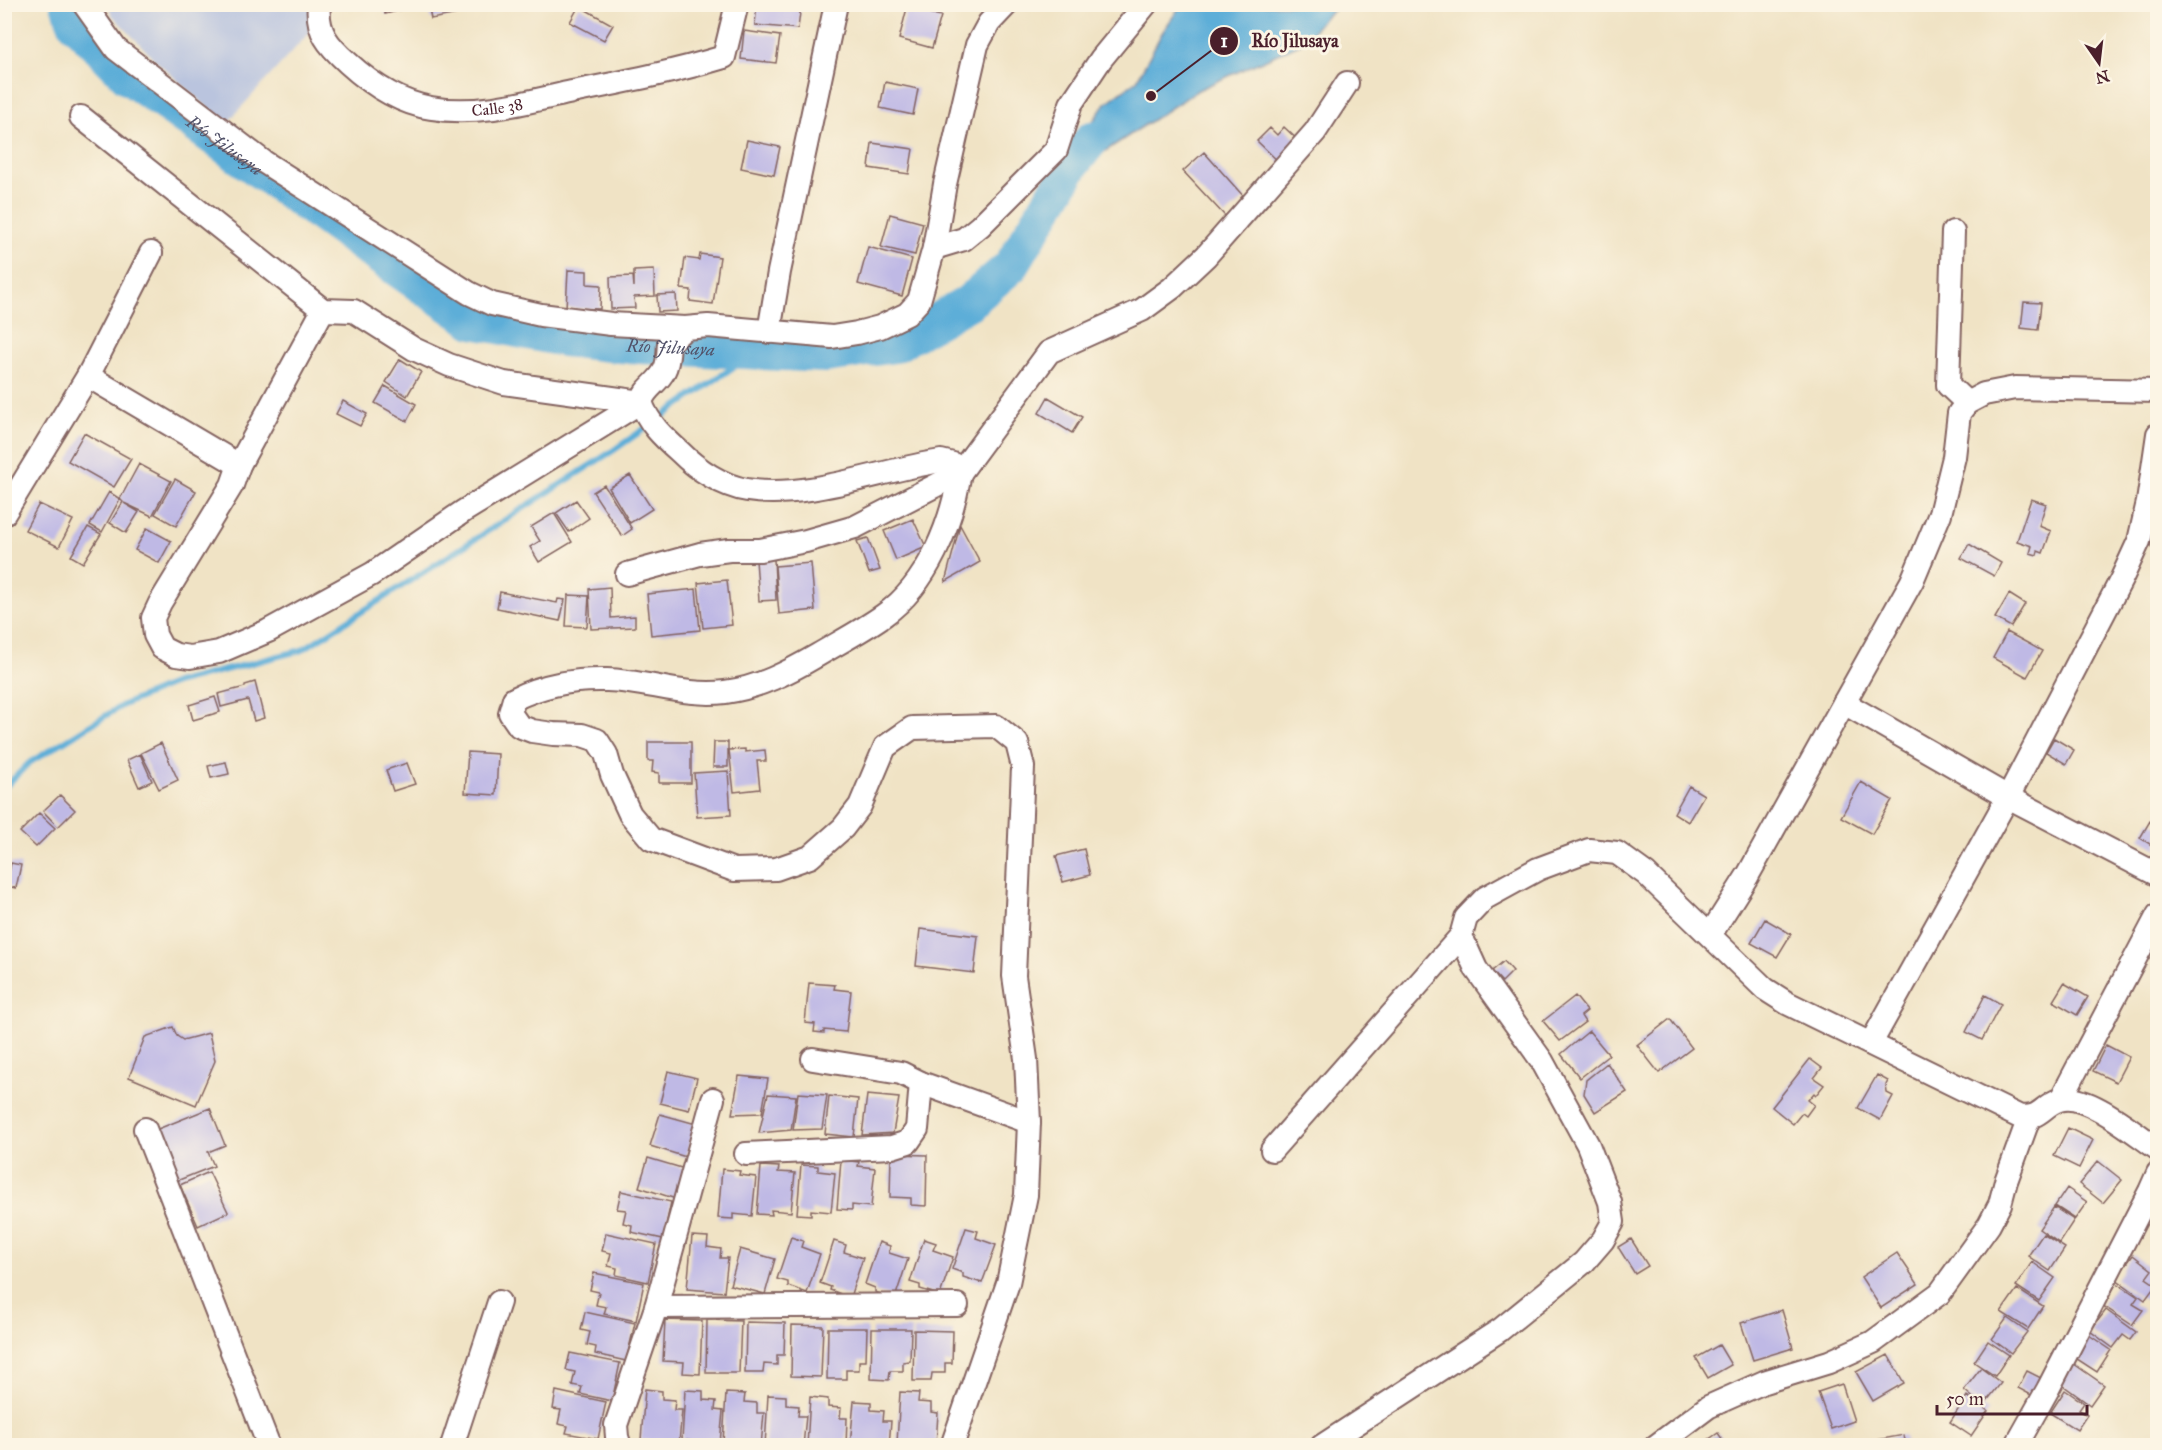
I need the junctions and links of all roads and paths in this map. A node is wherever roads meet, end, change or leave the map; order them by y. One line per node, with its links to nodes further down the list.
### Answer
1 (84, 4): 14 (street)
2 (319, 4): 3 (street, Calle 38)
3 (737, 4)
4 (836, 4): 13 (street)
5 (1007, 4): 10 (street)
6 (1146, 4): 10 (street)
7 (1347, 83): 21 (street)
8 (81, 117): 12 (street)
9 (1953, 232): 17 (street)
10 (934, 248): 13 (street)
11 (151, 254): 15 (street)
12 (322, 310): 18 (street); 20 (street)
13 (769, 332): 14 (street)
14 (674, 344): 18 (street)
15 (88, 376): 20 (street); 22 (street)
16 (2157, 391): 17 (street)
17 (1967, 403): 24 (street)
18 (649, 417): 20 (street); 21 (street)
19 (2157, 434): 25 (street)
20 (239, 465)
21 (960, 473): 23 (street); 36 (street)
22 (4, 514)
23 (627, 574)
24 (1844, 703): 25 (street); 28 (street)
25 (2008, 797): 26 (street); 30 (street)
26 (2157, 875)
27 (2157, 915): 34 (street)
28 (1710, 935): 29 (street); 30 (street)
29 (1461, 936): 39 (street); 45 (street)
30 (1871, 1043): 35 (street)
31 (813, 1059): 32 (street)
32 (921, 1083): 36 (street); 40 (street)
33 (713, 1099): 44 (street)
34 (2061, 1099): 35 (street); 38 (street)
35 (2029, 1118): 50 (street)
36 (1029, 1122): 49 (street)
37 (145, 1129): 46 (street)
38 (2157, 1149)
39 (1272, 1150)
40 (746, 1154)
41 (2157, 1173): 51 (street)
42 (499, 1302): 47 (street)
43 (957, 1305): 44 (street)
44 (656, 1307): 48 (street)
45 (1330, 1443)
46 (269, 1446)
47 (452, 1446)
48 (620, 1446)
49 (952, 1446)
50 (1656, 1446)
51 (2016, 1446)

